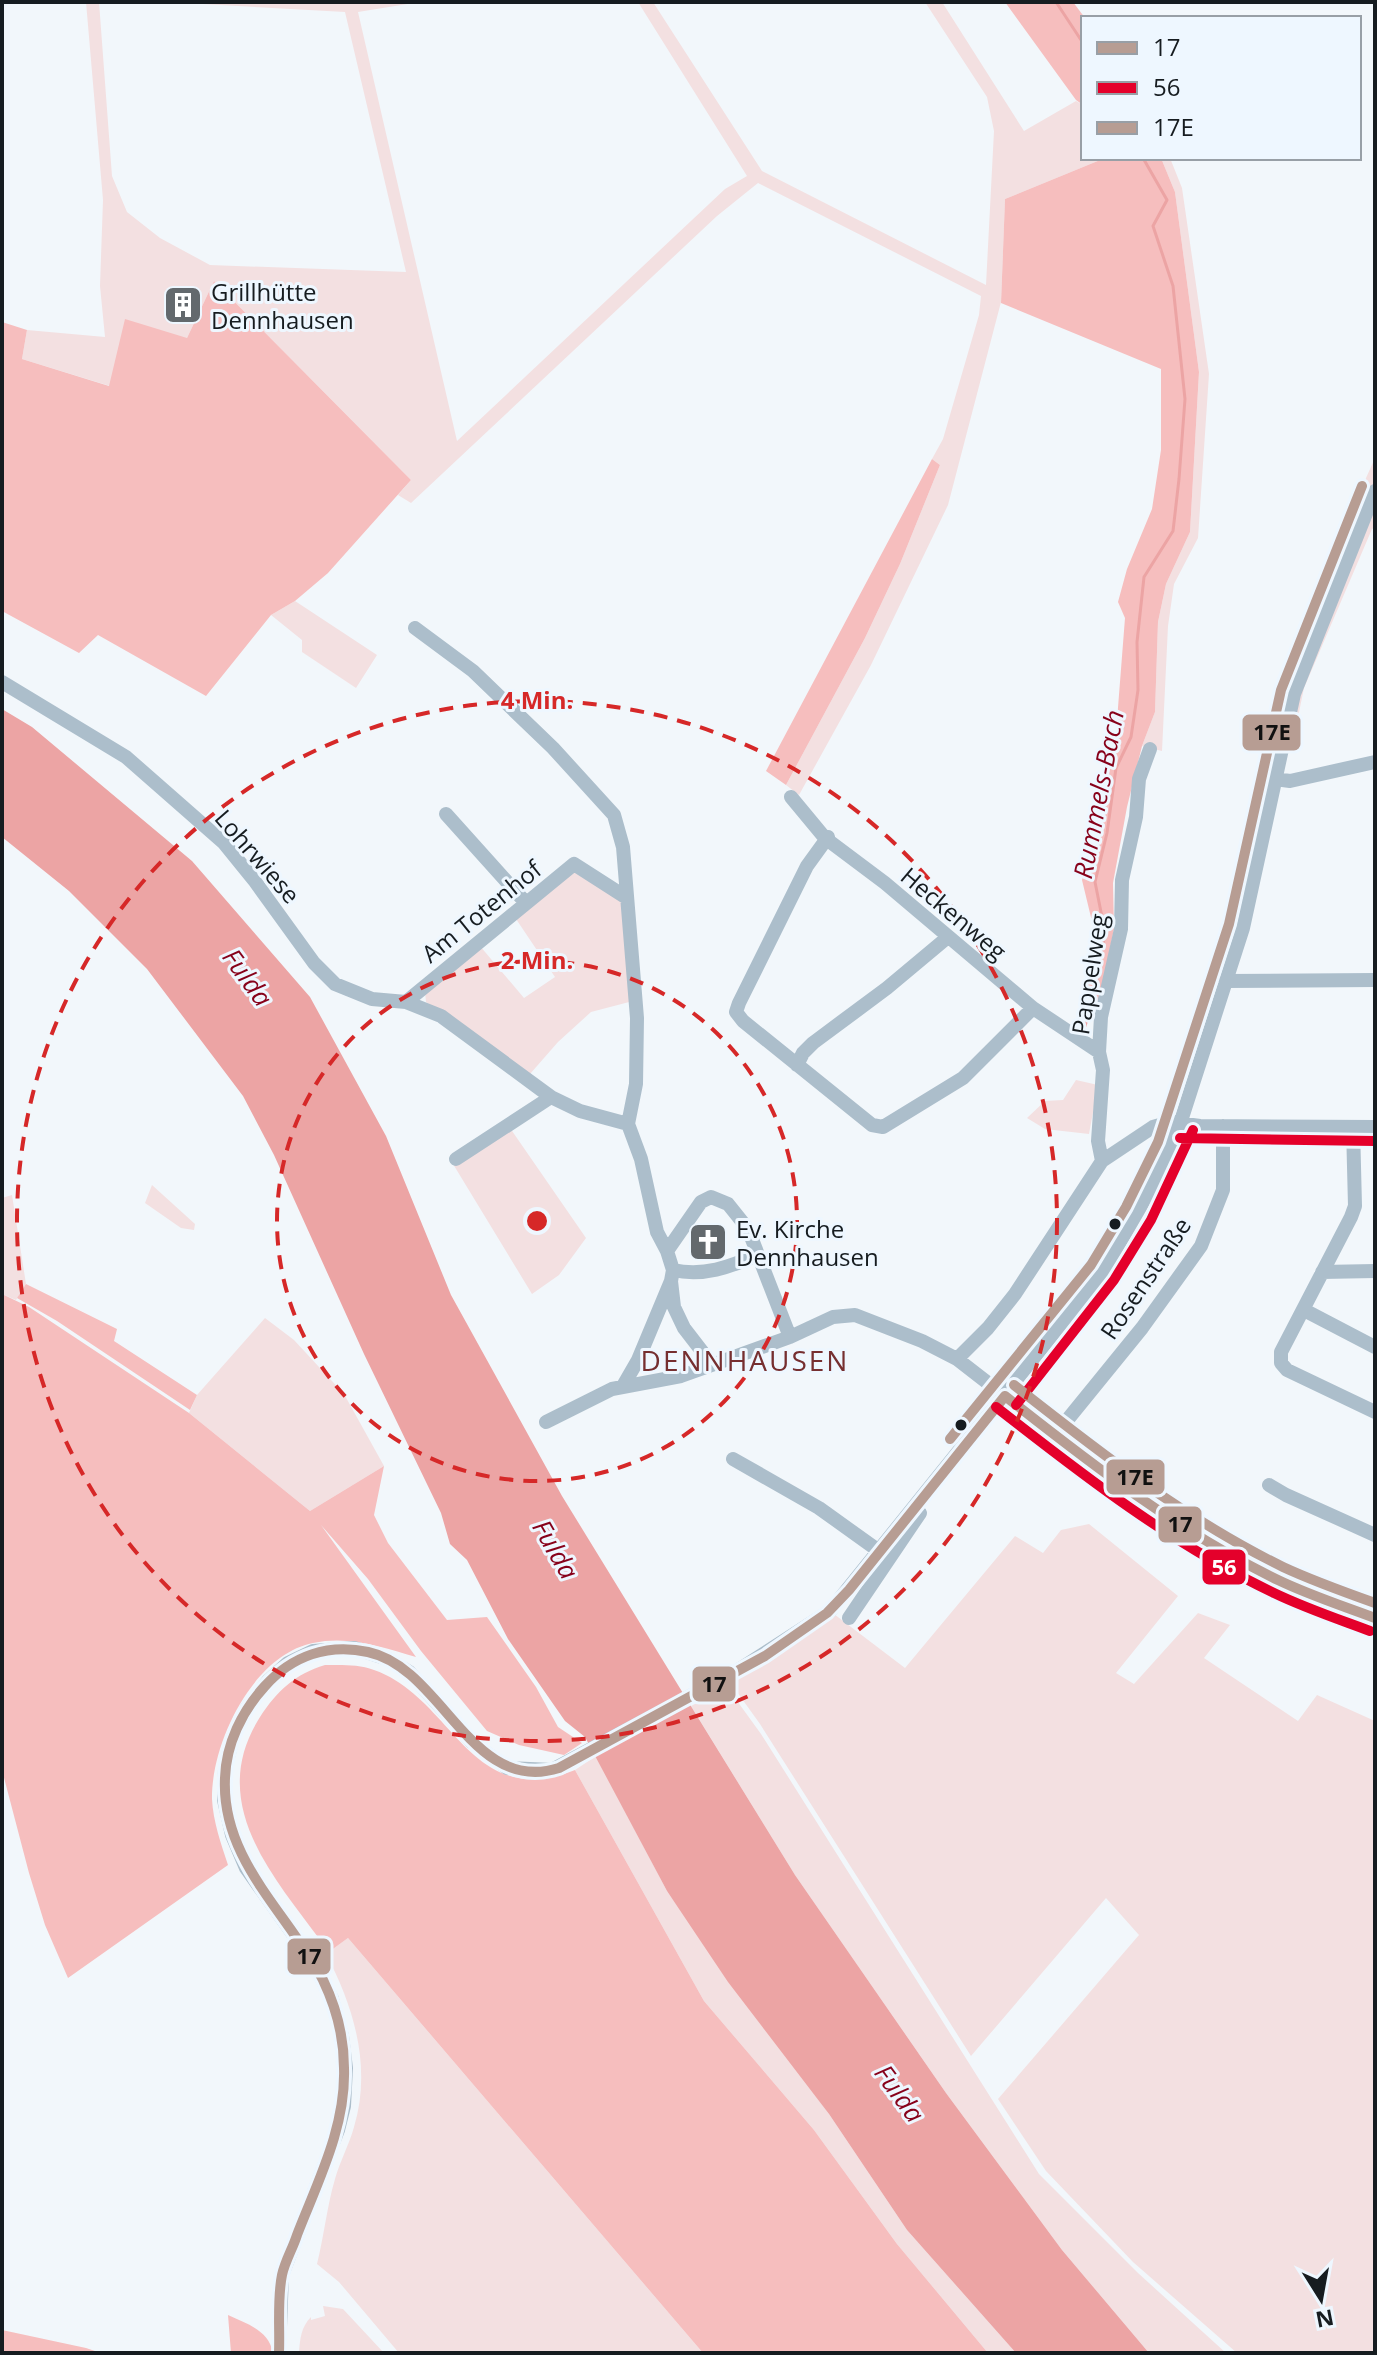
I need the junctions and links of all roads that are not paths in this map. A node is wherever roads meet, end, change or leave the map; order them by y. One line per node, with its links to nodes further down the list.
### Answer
1 (1375, 491): 6 (street)
2 (415, 628): 10 (street)
3 (2, 682): 15 (street, Lohrwiese)
4 (1150, 749): 17 (street, Pappelweg)
5 (1375, 762): 6 (street)
6 (1275, 779): 14 (street)
7 (791, 797): 9 (street, Heckenweg)
8 (446, 814): 11 (street)
9 (828, 837): 12 (street, Heckenweg); 18 (street)
10 (627, 898): 11 (street, Am Totenhof); 20 (street)
11 (526, 903): 15 (street, Am Totenhof)
12 (948, 937): 16 (street, Heckenweg); 18 (street)
13 (1375, 980): 14 (street)
14 (1225, 981): 21 (street)
15 (406, 1002): 19 (street, Lohrwiese)
16 (1033, 1008): 17 (street, Heckenweg); 18 (street)
17 (1099, 1052): 26 (street, Pappelweg)
18 (797, 1065)
19 (551, 1097): 20 (street, Lohrwiese); 25 (street)
20 (628, 1124): 27 (street)
21 (1180, 1124): 22 (street); 26 (street); 38 (street)
22 (1223, 1126): 23 (street); 41 (street, Rosenstraße)
23 (1353, 1127): 24 (street); 30 (street)
24 (1375, 1127)
25 (456, 1159)
26 (1102, 1161): 35 (street)
27 (667, 1251): 28 (street); 31 (street)
28 (757, 1255): 31 (street); 33 (street)
29 (1375, 1271): 30 (street)
30 (1322, 1272): 32 (street)
31 (672, 1275): 36 (street); 37 (street)
32 (1304, 1310): 34 (street); 39 (street)
33 (790, 1337): 35 (street); 36 (street)
34 (1375, 1347)
35 (957, 1359): 38 (street)
36 (711, 1363): 37 (street)
37 (623, 1386): 40 (street)
38 (1005, 1396): 41 (street); 44 (street)
39 (1375, 1412)
40 (546, 1422)
41 (1055, 1435): 48 (street)
42 (733, 1459): 46 (street)
43 (1269, 1485): 45 (street)
44 (922, 1497): 46 (street); 47 (street)
45 (1375, 1535)
46 (879, 1551): 49 (street)
47 (849, 1618)
48 (1375, 1618)
49 (279, 2353)

